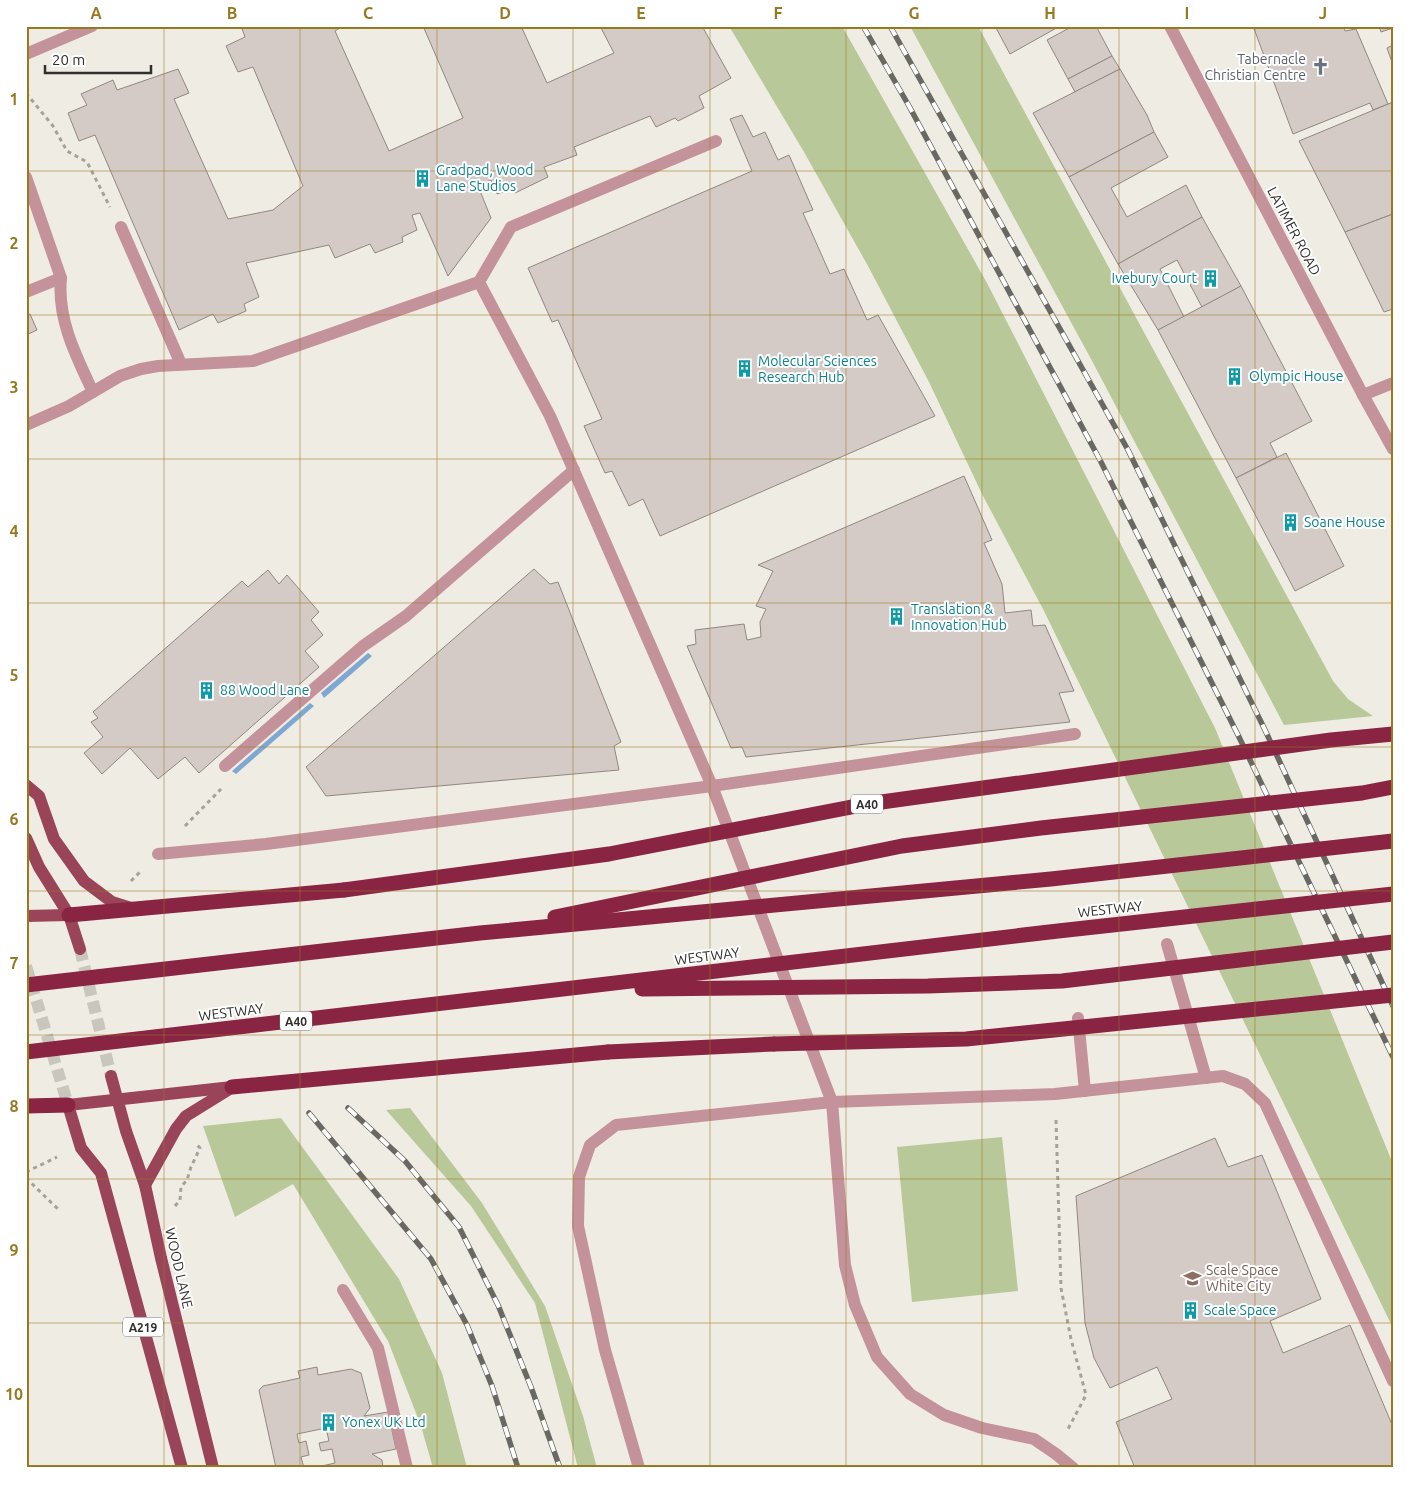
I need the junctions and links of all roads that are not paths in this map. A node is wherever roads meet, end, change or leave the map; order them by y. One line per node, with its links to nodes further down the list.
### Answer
1 (92, 26): 3 (street)
2 (1170, 26): 13 (street, LATIMER ROAD)
3 (26, 54)
4 (716, 141): 8 (street)
5 (26, 177): 7 (street)
6 (121, 227): 10 (street)
7 (61, 278): 9 (street); 12 (street)
8 (479, 282): 10 (street); 16 (street)
9 (26, 292)
10 (181, 364): 12 (street)
11 (1393, 383): 13 (street)
12 (93, 392): 14 (street)
13 (1363, 395): 15 (street, LATIMER ROAD)
14 (26, 425)
15 (1393, 449)
16 (574, 470): 19 (street); 21 (street)
17 (1075, 734): 21 (street)
18 (1393, 734): 27 (highway, A40, bridge)
19 (226, 766)
20 (26, 784): 27 (main road, A40)
21 (712, 786): 25 (street); 44 (street)
22 (1393, 788): 30 (highway, bridge)
23 (26, 838): 28 (main road)
24 (1393, 841): 30 (highway, bridge)
25 (158, 854)
26 (1393, 894): 35 (highway, WESTWAY / A40, bridge)
27 (134, 909): 28 (highway, A40)
28 (69, 915): 29 (main road, A40); 33 (main road)
29 (26, 916)
30 (480, 933): 34 (highway, bridge)
31 (1393, 942): 35 (highway, A40, bridge)
32 (1167, 944): 40 (street)
33 (80, 949)
34 (26, 985)
35 (565, 989): 38 (highway, WESTWAY / A40, bridge)
36 (1393, 995): 41 (highway, bridge)
37 (1078, 1018): 42 (street)
38 (26, 1052)
39 (111, 1076): 43 (main road, WOOD LANE / A219)
40 (1206, 1078): 42 (street); 49 (street)
41 (232, 1088): 43 (main road); 47 (main road)
42 (1084, 1091): 44 (street)
43 (118, 1100): 45 (main road); 47 (main road, WOOD LANE / A219)
44 (832, 1102): 53 (street); 54 (street)
45 (68, 1105): 46 (highway); 50 (main road, A219)
46 (26, 1106)
47 (146, 1185): 51 (main road, WOOD LANE / A219)
48 (343, 1290): 52 (street)
49 (1393, 1381)
50 (182, 1468)
51 (213, 1468)
52 (407, 1468)
53 (639, 1468)
54 (1073, 1468)

